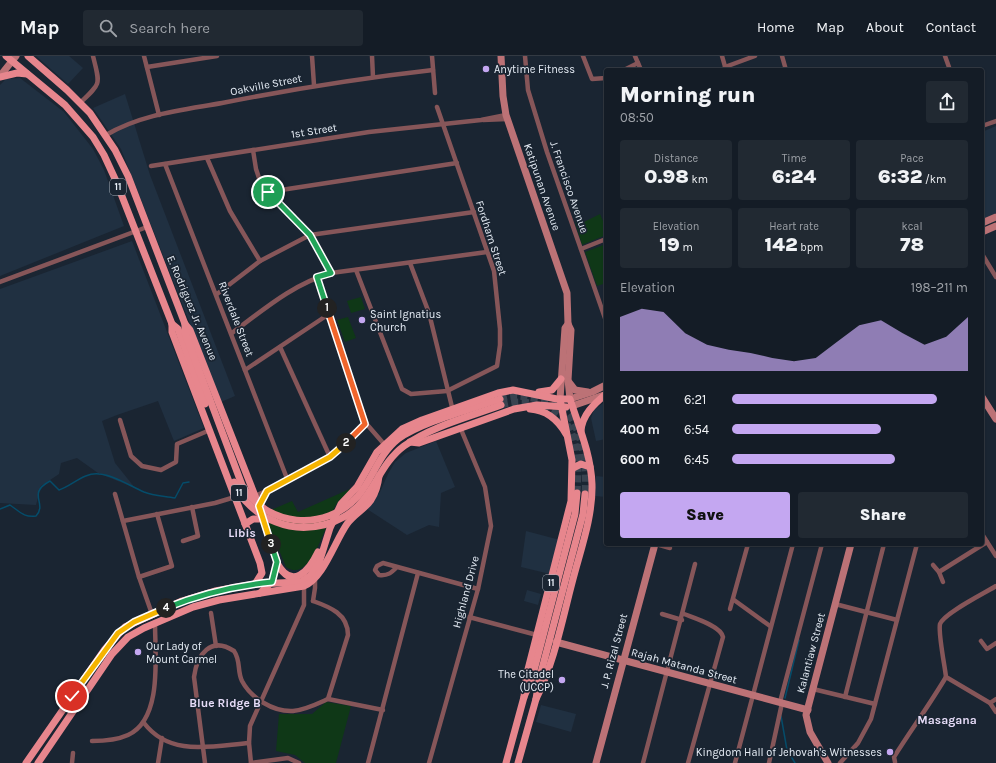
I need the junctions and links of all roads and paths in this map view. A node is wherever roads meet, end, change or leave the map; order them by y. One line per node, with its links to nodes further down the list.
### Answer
1 (6, 56): 17 (main road, 11)
2 (28, 56): 32 (main road, E. Rodriguez Jr. Avenue / 11)
3 (93, 56): 32 (street)
4 (144, 56): 19 (street)
5 (217, 56): 19 (street)
6 (312, 56): 30 (street)
7 (372, 56): 27 (street)
8 (432, 56): 25 (street)
9 (501, 56): 35 (street, Katipunan Avenue)
10 (525, 56): 55 (street, J. Francisco Avenue)
11 (583, 56): 29 (street)
12 (635, 56): 18 (street)
13 (722, 56): 22 (street)
14 (755, 56): 22 (street)
15 (782, 56): 23 (street)
16 (945, 56): 24 (street)
17 (14, 58): 26 (main road, 11); 28 (street)
18 (638, 63): 20 (street); 21 (street)
19 (146, 67): 34 (street)
20 (628, 68)
21 (640, 68)
22 (726, 68)
23 (785, 68)
24 (949, 68)
25 (433, 70): 27 (street, Oakville Street); 31 (street)
26 (28, 74): 28 (main road); 51 (main road, 11)
27 (373, 76): 30 (street, Oakville Street)
28 (0, 77)
29 (604, 78)
30 (314, 85): 34 (street, Oakville Street)
31 (435, 93)
32 (80, 102): 39 (main road, E. Rodriguez Jr. Avenue / 11)
33 (437, 107): 37 (street, Fordham Street)
34 (159, 115): 39 (street, Oakville Street)
35 (506, 117): 37 (street, 1st Street); 74 (street, Katipunan Avenue)
36 (996, 121): 38 (street)
37 (442, 124): 40 (street, 1st Street); 42 (street, Fordham Street)
38 (984, 125)
39 (106, 135): 50 (main road, E. Rodriguez Jr. Avenue / 11)
40 (253, 150): 41 (street, 1st Street); 45 (street)
41 (207, 158): 43 (street, 1st Street); 58 (street)
42 (457, 163): 45 (street); 46 (street, Fordham Street)
43 (165, 164): 44 (street, 1st Street); 65 (street, Riverdale Street)
44 (151, 166)
45 (268, 192): 53 (street)
46 (474, 212): 53 (street); 56 (street, Fordham Street)
47 (996, 217): 48 (street)
48 (984, 222)
49 (996, 226): 52 (street)
50 (147, 227): 51 (street); 69 (main road, E. Rodriguez Jr. Avenue / 11)
51 (134, 231): 64 (street); 68 (main road, 11)
52 (984, 231)
53 (310, 235): 58 (street); 61 (street)
54 (604, 240): 55 (street)
55 (581, 249): 67 (street, J. Francisco Avenue)
56 (487, 252): 59 (street); 76 (street, Fordham Street)
57 (984, 257): 63 (street)
58 (260, 261): 65 (street)
59 (410, 263): 60 (street); 76 (street)
60 (356, 270): 61 (street); 76 (street, Fordham Street)
61 (331, 273): 62 (street)
62 (317, 277): 66 (street); 70 (street)
63 (996, 277)
64 (0, 282)
65 (217, 294): 70 (street, Riverdale Street)
66 (329, 314): 72 (street); 89 (street)
67 (604, 315)
68 (172, 324): 71 (main road, 11); 91 (main road, 11)
69 (185, 324): 71 (main road, 11); 95 (main road, E. Rodriguez Jr. Avenue / 11)
70 (232, 333): 73 (street, Riverdale Street)
71 (183, 334): 102 (main road, 11)
72 (280, 347): 73 (street); 98 (street)
73 (245, 370): 103 (street, Riverdale Street)
74 (564, 379): 77 (street); 78 (main road); 81 (street, Katipunan Avenue); 83 (street, Katipunan Avenue)
75 (604, 386): 77 (street)
76 (447, 391): 84 (street)
77 (592, 392): 83 (street)
78 (531, 393): 81 (main road); 96 (main road)
79 (604, 395): 83 (street)
80 (604, 396): 92 (main road)
81 (560, 399): 83 (main road); 85 (main road, Katipunan Avenue / 11)
82 (984, 400): 87 (street)
83 (571, 403): 85 (main road, 11); 92 (main road, Katipunan Avenue / 11)
84 (452, 407)
85 (562, 407): 86 (main road, 11); 94 (main road, Katipunan Avenue / 11)
86 (514, 409): 90 (main road, 11); 94 (main road)
87 (996, 419)
88 (120, 420): 91 (street)
89 (365, 424): 96 (street); 98 (street)
90 (460, 427): 93 (main road, 11); 145 (street, Highland Drive)
91 (210, 430): 97 (main road, 11)
92 (581, 433): 99 (main road, Katipunan Avenue / 11)
93 (410, 442): 102 (main road, 11); 102 (main road, 11)
94 (570, 442): 100 (main road, Katipunan Avenue / 11)
95 (234, 443): 97 (main road); 108 (main road, E. Rodriguez Jr. Avenue / 11)
96 (384, 444): 116 (main road)
97 (218, 450): 109 (main road, 11)
98 (330, 457): 103 (street)
99 (588, 458): 100 (main road); 101 (main road, Katipunan Avenue / 11)
100 (573, 464): 101 (main road); 162 (main road, Katipunan Avenue / 11)
101 (590, 467): 164 (main road, Katipunan Avenue / 11)
102 (375, 477): 139 (main road, 11)
103 (288, 481): 104 (street)
104 (267, 491): 108 (street); 110 (street)
105 (577, 493): 173 (main road, Katipunan Avenue / 11)
106 (115, 494): 114 (street)
107 (585, 494): 176 (main road, Katipunan Avenue / 11)
108 (254, 496): 110 (main road, E. Rodriguez Jr. Avenue / 11)
109 (234, 497): 111 (street); 115 (main road, 11)
110 (259, 506): 113 (main road, E. Rodriguez Jr. Avenue / 11)
111 (192, 507): 112 (street); 118 (street)
112 (157, 514): 114 (street); 138 (street)
113 (263, 519): 115 (main road); 132 (main road, E. Rodriguez Jr. Avenue / 11)
114 (123, 521): 138 (street)
115 (245, 524): 142 (main road, 11)
116 (330, 528): 132 (main road); 140 (main road)
117 (984, 537): 119 (street)
118 (182, 540)
119 (987, 542): 120 (street); 131 (street)
120 (984, 544)
121 (654, 546): 167 (street, J. P. Rizal Street)
122 (662, 546): 130 (street)
123 (748, 546): 147 (street)
124 (792, 546): 161 (street)
125 (821, 546): 179 (street)
126 (850, 546): 149 (street, Kalantiaw Street)
127 (883, 546): 152 (street)
128 (916, 546): 159 (street)
129 (981, 546): 136 (street)
130 (670, 548)
131 (996, 556)
132 (277, 562): 140 (main road)
133 (695, 564): 156 (street)
134 (932, 566): 136 (street)
135 (397, 567): 137 (street)
136 (939, 572): 141 (street)
137 (418, 573): 145 (street); 182 (street)
138 (139, 577): 153 (street)
139 (315, 580): 143 (main road); 148 (street)
140 (272, 582): 142 (main road); 146 (main road)
141 (943, 582)
142 (255, 584): 153 (main road)
143 (304, 586): 146 (main road); 150 (street)
144 (996, 586): 169 (street)
145 (478, 589): 157 (street, Highland Drive)
146 (260, 593): 160 (main road)
147 (734, 600): 151 (street); 161 (street)
148 (312, 601): 150 (street); 175 (street)
149 (835, 604): 152 (street); 171 (street, Kalantiaw Street)
150 (304, 606): 178 (street)
151 (730, 609)
152 (866, 612): 159 (street); 174 (street)
153 (152, 614): 191 (main road)
154 (211, 614): 166 (street)
155 (662, 614): 158 (street)
156 (684, 614): 158 (street); 170 (street)
157 (469, 617): 162 (street); 199 (street, Highland Drive)
158 (682, 620): 168 (street)
159 (897, 620): 181 (street)
160 (155, 623): 185 (street); 192 (main road)
161 (770, 626): 172 (street)
162 (537, 635): 173 (main road, Katipunan Avenue / 11)
163 (981, 641): 165 (street)
164 (556, 642): 167 (street, Rajah Matanda Street); 176 (main road, Katipunan Avenue / 11)
165 (996, 643)
166 (216, 646): 178 (street); 189 (street)
167 (623, 661): 168 (street, Rajah Matanda Street); 202 (street, J. P. Rizal Street)
168 (668, 672): 170 (street, Rajah Matanda Street); 203 (street)
169 (946, 677): 180 (street); 209 (street)
170 (710, 683): 172 (street, Rajah Matanda Street); 204 (street)
171 (813, 689): 174 (street); 183 (street, Kalantiaw Street)
172 (753, 695): 179 (street, Rajah Matanda Street); 205 (street)
173 (524, 697): 200 (main road, Katipunan Avenue / 11)
174 (846, 697): 181 (street)
175 (328, 699): 178 (street); 182 (street)
176 (536, 699): 201 (main road, Katipunan Avenue / 11)
177 (996, 699): 180 (street)
178 (260, 701): 188 (street)
179 (781, 703): 183 (street, Rajah Matanda Street); 206 (street)
180 (990, 703): 184 (street)
181 (875, 704): 208 (street)
182 (382, 710): 198 (street)
183 (808, 710): 207 (street, Kalantiaw Street)
184 (996, 712)
185 (144, 723): 186 (street); 187 (street)
186 (162, 738): 189 (street); 194 (street)
187 (92, 741)
188 (248, 743): 189 (street); 196 (street)
189 (204, 747): 195 (street)
190 (73, 753): 193 (street)
191 (26, 763)
192 (38, 763)
193 (72, 763)
194 (158, 763)
195 (205, 763)
196 (251, 763): 197 (street)
197 (299, 763)
198 (368, 763)
199 (429, 763)
200 (506, 763)
201 (518, 763)
202 (596, 763)
203 (643, 763)
204 (688, 763)
205 (735, 763)
206 (769, 763)
207 (828, 763)
208 (840, 763)
209 (896, 763)

